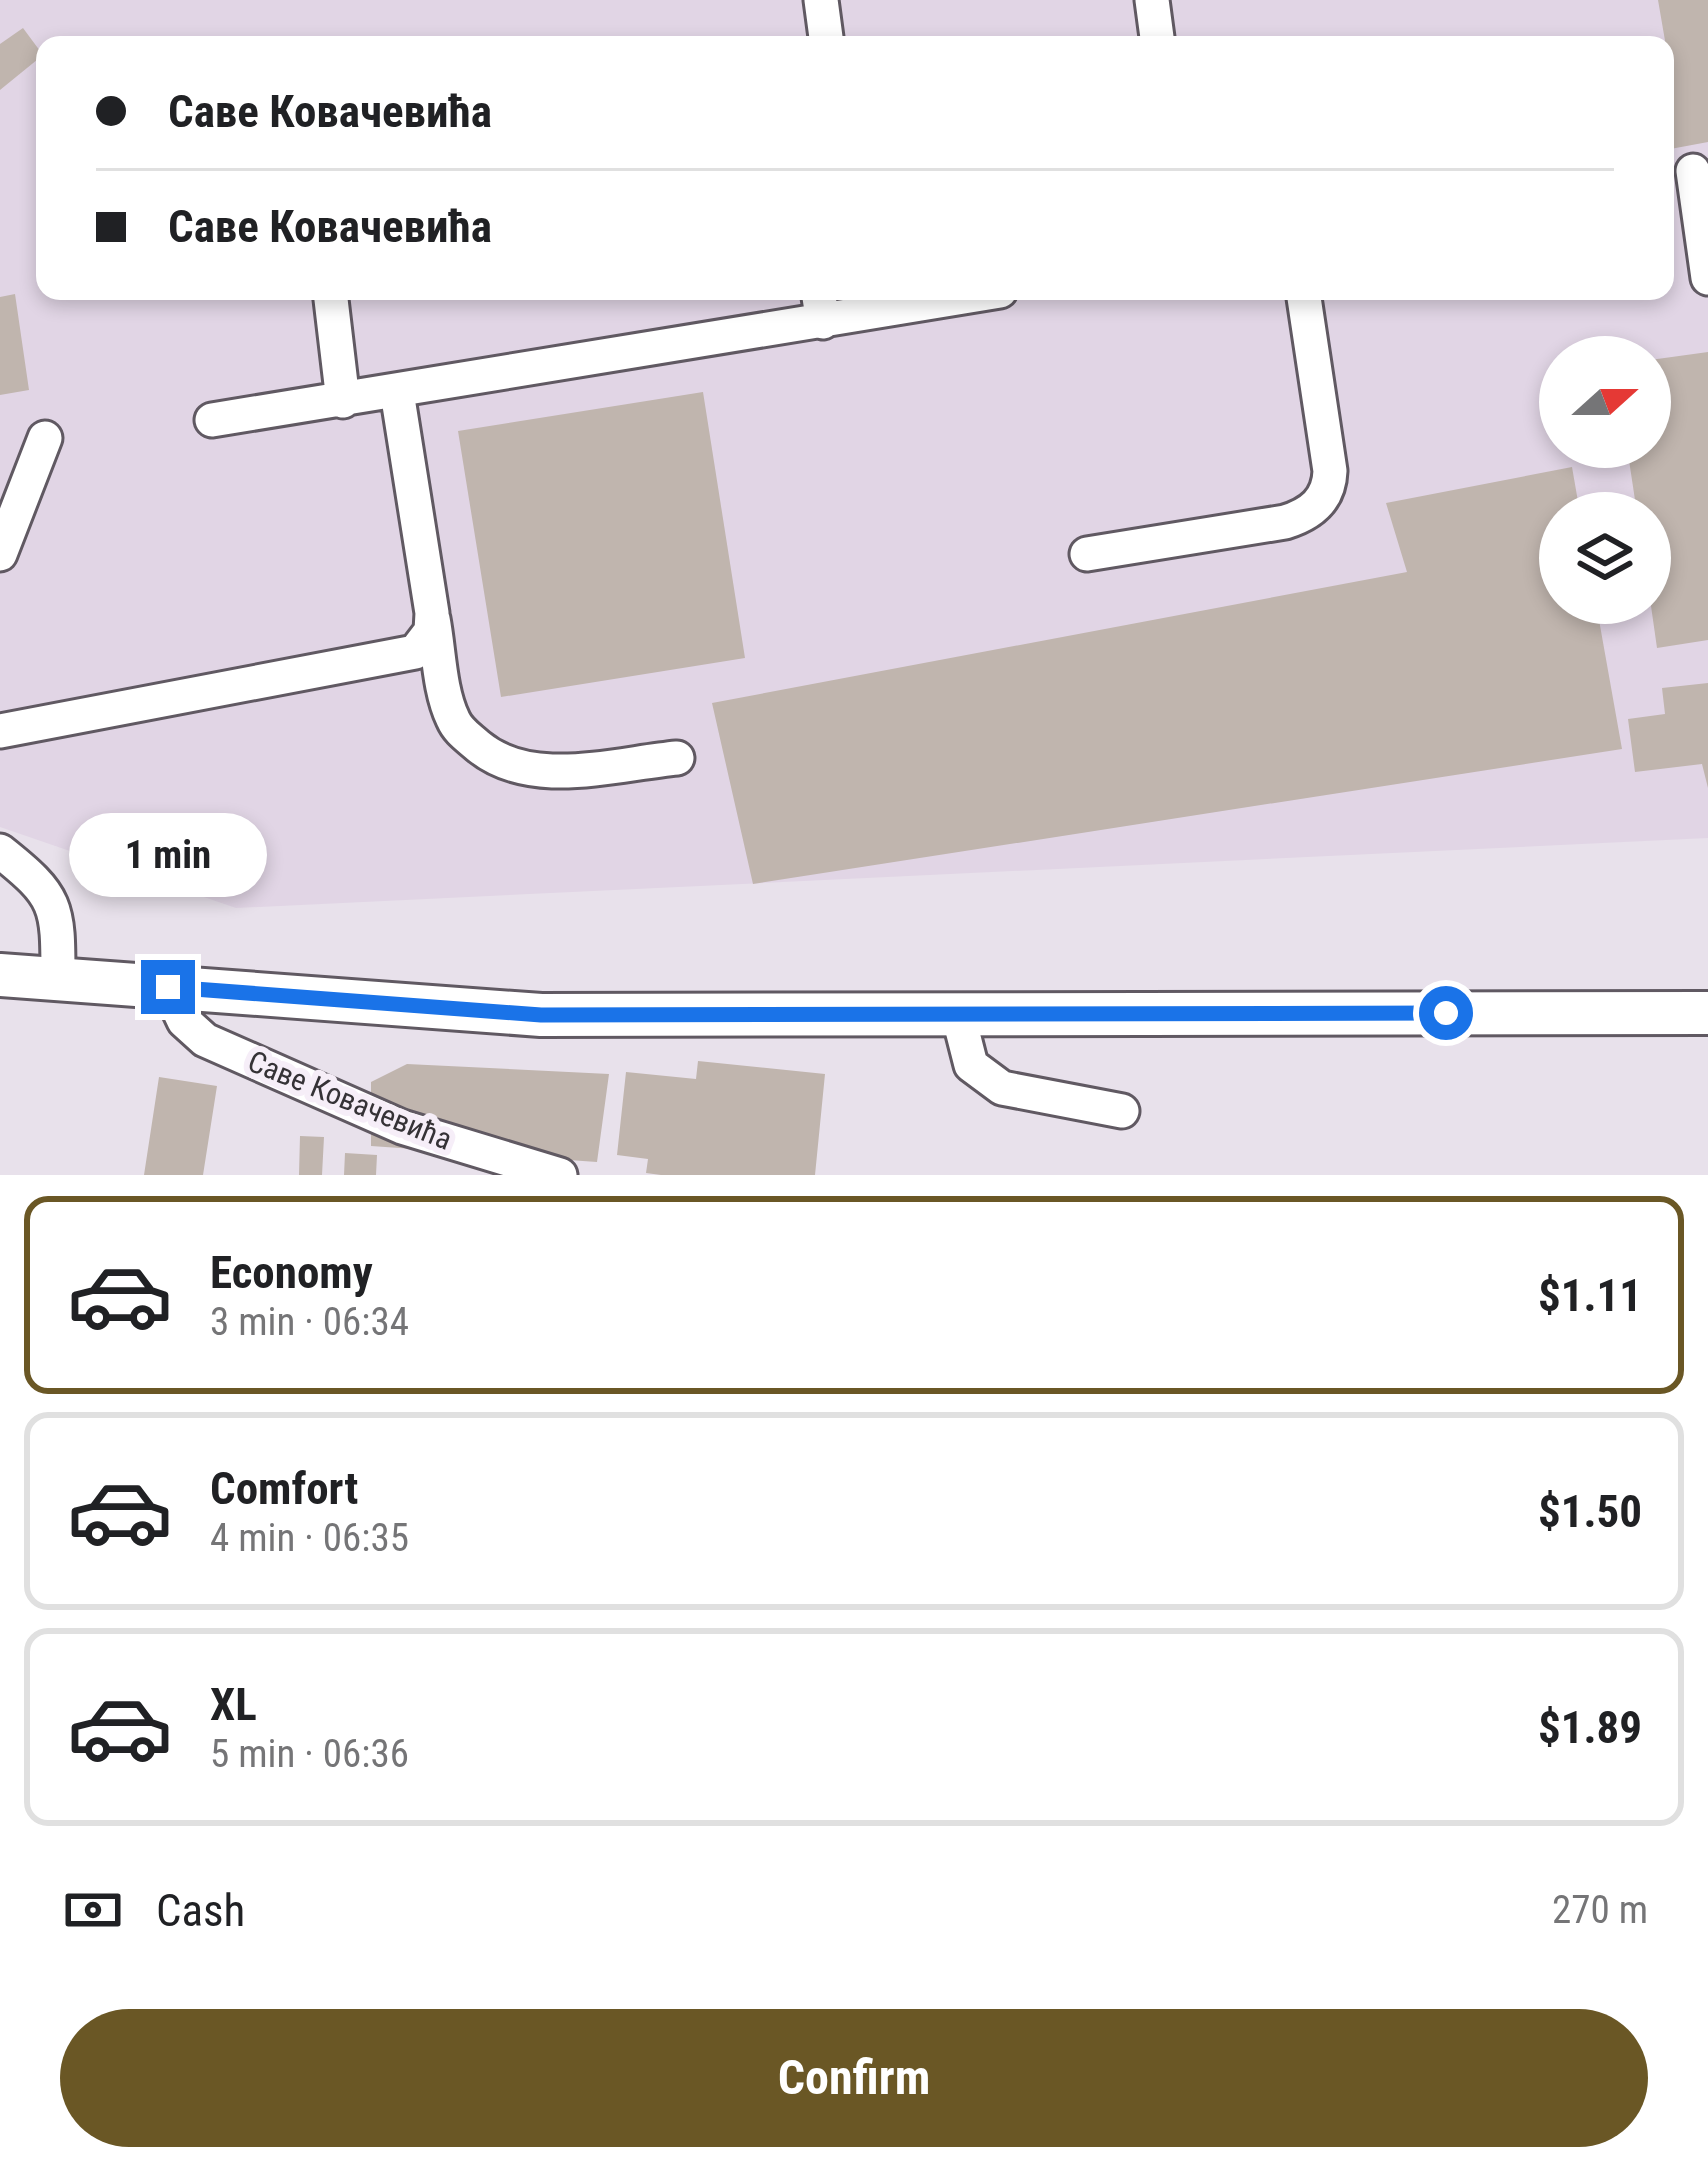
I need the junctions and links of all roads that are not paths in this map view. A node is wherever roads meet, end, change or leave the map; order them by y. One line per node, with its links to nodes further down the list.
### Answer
1 (821, 0): 3 (street)
2 (1152, 0): 4 (street)
3 (825, 36)
4 (1157, 36)
5 (1689, 172): 6 (street)
6 (1708, 278)
7 (331, 300): 12 (street)
8 (893, 300): 10 (street)
9 (1304, 300): 16 (street)
10 (821, 306): 11 (street)
11 (397, 392): 12 (street); 17 (street)
12 (343, 400): 13 (street)
13 (212, 420)
14 (45, 438): 15 (street)
15 (0, 554)
16 (1087, 554)
17 (432, 613): 18 (street); 19 (street)
18 (0, 731)
19 (677, 758)
20 (0, 850): 22 (street)
21 (0, 975): 22 (main road)
22 (58, 979): 23 (main road)
23 (168, 987): 25 (main road); 27 (street, Саве Ковачевића)
24 (1708, 1013): 25 (main road)
25 (958, 1014): 26 (street)
26 (1121, 1112)
27 (560, 1175)

